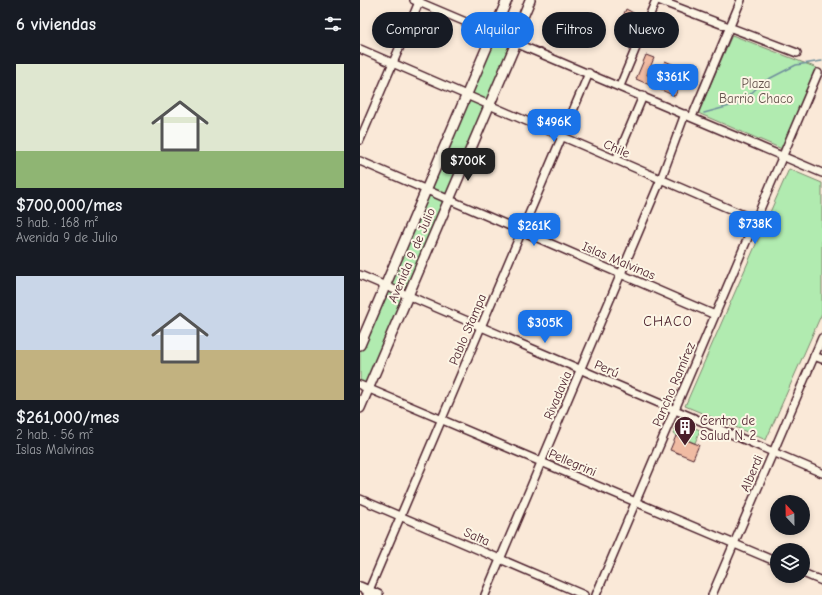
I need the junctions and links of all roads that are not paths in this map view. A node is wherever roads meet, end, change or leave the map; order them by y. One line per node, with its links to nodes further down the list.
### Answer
1 (507, 0): 6 (main road, Avenida 9 de Julio)
2 (530, 0): 7 (main road, Avenida 9 de Julio)
3 (657, 0): 9 (street); 18 (street)
4 (741, 0): 9 (street, Rivadavia)
5 (417, 1): 8 (street); 15 (street)
6 (502, 12)
7 (525, 12)
8 (461, 20)
9 (729, 27): 14 (street); 22 (street, Rivadavia)
10 (487, 48): 19 (main road, Avenida 9 de Julio)
11 (514, 48): 21 (main road, Avenida 9 de Julio)
12 (528, 48): 16 (street)
13 (360, 49): 15 (street, Chile)
14 (797, 53)
15 (393, 63): 19 (street, Chile); 24 (street)
16 (589, 73): 18 (street); 23 (street, Pablo Stampa)
17 (818, 73): 25 (street, Pancho Ramírez)
18 (620, 86): 20 (street)
19 (467, 95): 21 (street, Chile); 30 (main road, Avenida 9 de Julio)
20 (643, 96): 22 (street); 26 (street)
21 (489, 105): 23 (street, Chile); 31 (main road, Avenida 9 de Julio)
22 (688, 115): 25 (street); 29 (street, Rivadavia)
23 (562, 137): 26 (street, Chile); 33 (street, Pablo Stampa)
24 (360, 140)
25 (783, 156): 28 (street); 32 (street, Pancho Ramírez)
26 (616, 160): 29 (street, Chile)
27 (360, 161): 30 (street, Islas Malvinas)
28 (822, 173)
29 (661, 179): 32 (street, Chile); 34 (street, Rivadavia)
30 (426, 190): 31 (street, Islas Malvinas); 36 (main road, Avenida 9 de Julio)
31 (449, 200): 33 (street, Islas Malvinas); 37 (main road, Avenida 9 de Julio)
32 (755, 220): 38 (street, Pancho Ramírez)
33 (522, 231): 34 (street, Islas Malvinas); 39 (street, Pablo Stampa)
34 (621, 274): 38 (street, Islas Malvinas); 44 (street, Rivadavia)
35 (360, 275): 36 (street, Perú)
36 (385, 286): 37 (street, Perú); 41 (main road, Avenida 9 de Julio)
37 (408, 296): 39 (street, Perú); 45 (main road, Avenida 9 de Julio)
38 (715, 315): 47 (street, Pancho Ramírez)
39 (481, 327): 44 (street, Perú); 48 (street, Pablo Stampa)
40 (822, 338): 42 (street, Alberdi)
41 (360, 345)
42 (814, 356): 43 (street); 49 (street, Alberdi)
43 (822, 359)
44 (581, 370): 47 (street, Perú); 50 (street, Rivadavia)
45 (364, 387): 46 (main road, Avenida 9 de Julio); 48 (street, Pellegrini)
46 (360, 408)
47 (675, 410): 49 (street, Perú); 53 (street, Pancho Ramírez)
48 (442, 420): 50 (street, Pellegrini); 54 (street, Pablo Stampa)
49 (773, 452): 51 (street, Perú); 55 (street, Alberdi)
50 (542, 462): 53 (street, Pellegrini); 56 (street, Rivadavia)
51 (822, 473)
52 (360, 499): 54 (street, Salta)
53 (636, 502): 55 (street, Pellegrini); 65 (street, Pancho Ramírez)
54 (401, 516): 56 (street, Salta); 61 (street, Pablo Stampa)
55 (734, 544): 57 (street, Pellegrini); 66 (street, Alberdi)
56 (501, 559): 63 (street, Rivadavia); 64 (street, Salta)
57 (770, 559)
58 (810, 576): 59 (street)
59 (822, 581)
60 (360, 587): 61 (main road)
61 (368, 593): 62 (main road)
62 (378, 595)
63 (485, 595)
64 (584, 595)
65 (596, 595)
66 (712, 595)

